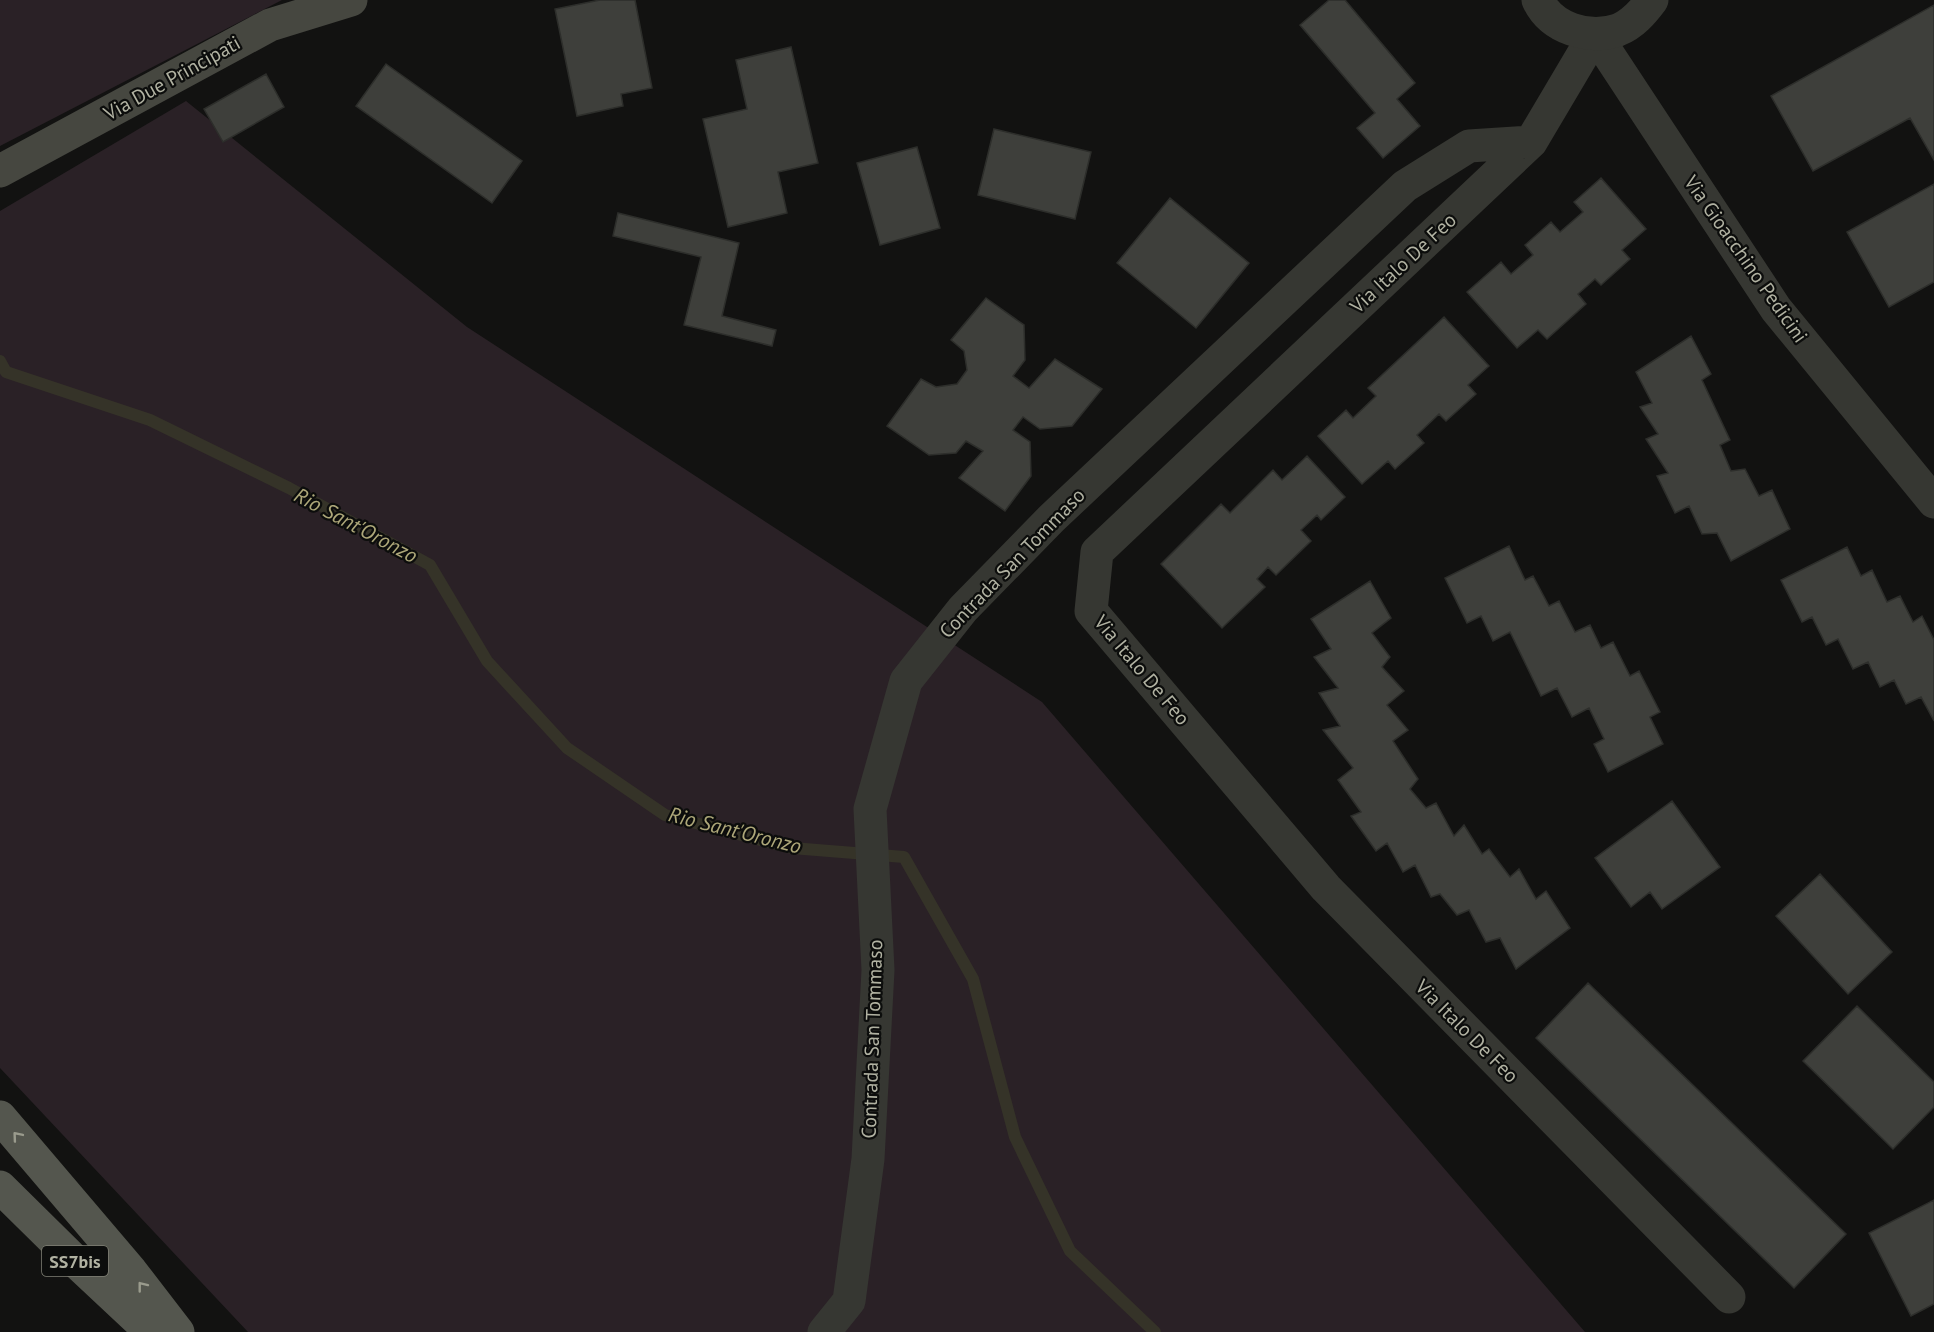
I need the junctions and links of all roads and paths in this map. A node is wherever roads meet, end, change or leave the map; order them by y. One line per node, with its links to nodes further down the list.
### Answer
1 (351, 0): 6 (main road, Via Due Principati)
2 (1538, 0): 4 (street)
3 (1652, 0): 4 (street)
4 (1595, 34): 5 (street, Via Italo De Feo); 7 (street, Via Gioacchino Pedicini)
5 (1531, 142): 10 (street, Via Italo De Feo); 13 (street, Contrada San Tommaso)
6 (0, 171)
7 (1934, 502)
8 (0, 1117): 12 (main road, one-way to 8)
9 (0, 1187): 11 (main road, SS7bis)
10 (1730, 1297)
11 (151, 1332)
12 (178, 1332)
13 (824, 1332)

